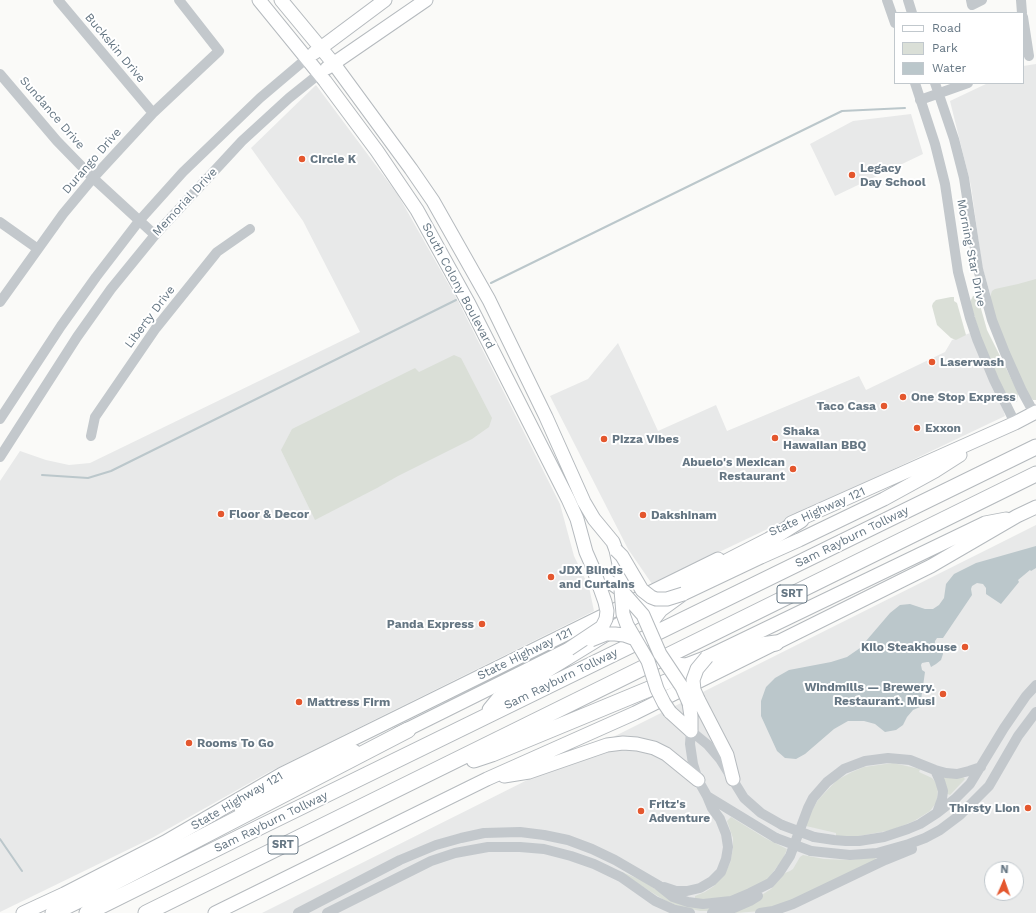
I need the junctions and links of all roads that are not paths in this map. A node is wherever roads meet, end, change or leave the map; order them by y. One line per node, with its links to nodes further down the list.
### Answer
1 (58, 0): 27 (street, Buckskin Drive)
2 (179, 0): 27 (street, Durango Drive)
3 (259, 0): 18 (main road, South Colony Boulevard)
4 (281, 0): 16 (main road, South Colony Boulevard)
5 (385, 0): 16 (main road, Memorial Drive)
6 (426, 0): 19 (main road, Memorial Drive)
7 (887, 0): 14 (street)
8 (908, 0): 12 (street)
9 (982, 0): 11 (street)
10 (1021, 0): 13 (street)
11 (971, 2)
12 (912, 12)
13 (1022, 12)
14 (894, 20)
15 (1024, 24): 17 (street)
16 (320, 48): 18 (main road, Memorial Drive); 19 (main road, South Colony Boulevard)
17 (1029, 56)
18 (306, 59): 21 (main road, South Colony Boulevard); 31 (street, Memorial Drive)
19 (334, 64): 21 (main road, Memorial Drive); 29 (main road, South Colony Boulevard)
20 (0, 74): 28 (street, Sundance Drive)
21 (319, 74): 30 (main road, South Colony Boulevard); 34 (street, Memorial Drive)
22 (915, 84): 26 (street, Morning Star Drive)
23 (935, 84): 25 (street, Morning Star Drive)
24 (965, 84): 25 (street)
25 (939, 94): 26 (street); 38 (street, Morning Star Drive)
26 (920, 100): 41 (street, Morning Star Drive)
27 (152, 113): 28 (street, Durango Drive)
28 (93, 178): 31 (street, Sundance Drive); 35 (street, Durango Drive)
29 (432, 201): 30 (main road); 37 (main road, South Colony Boulevard)
30 (417, 210): 40 (main road, South Colony Boulevard)
31 (139, 221): 34 (street, Sundance Drive); 39 (street, Memorial Drive)
32 (0, 222): 35 (street)
33 (250, 229): 43 (street, Liberty Drive)
34 (155, 235): 45 (street, Memorial Drive)
35 (38, 249): 36 (street, Durango Drive)
36 (0, 302)
37 (544, 413): 40 (main road); 50 (main road, South Colony Boulevard)
38 (1035, 413): 41 (main road, State Highway 121)
39 (0, 419)
40 (527, 420): 51 (main road, South Colony Boulevard)
41 (1015, 423): 42 (main road, State Highway 121)
42 (993, 433): 49 (main road, State Highway 121); 53 (main road)
43 (91, 436)
44 (1036, 446): 63 (highway, Sam Rayburn Tollway / SRT)
45 (2, 451)
46 (1036, 474): 68 (highway, Sam Rayburn Tollway / SRT)
47 (1036, 507): 48 (main road)
48 (1017, 516): 56 (main road); 58 (main road)
49 (801, 520): 63 (highway); 75 (main road, State Highway 121)
50 (615, 546): 52 (main road, South Colony Boulevard); 53 (main road, bridge)
51 (592, 565): 52 (main road); 57 (main road, South Colony Boulevard, bridge)
52 (621, 590): 54 (main road, bridge); 55 (main road, South Colony Boulevard, bridge)
53 (683, 594): 54 (main road, bridge)
54 (650, 632): 59 (main road, bridge)
55 (635, 639): 57 (main road, bridge); 65 (main road, South Colony Boulevard, bridge)
56 (776, 643): 68 (highway); 69 (main road)
57 (569, 649): 64 (main road)
58 (707, 657): 59 (main road, bridge); 61 (main road, bridge)
59 (666, 663): 61 (main road, bridge)
60 (1036, 685): 66 (street)
61 (693, 701): 65 (main road); 70 (main road)
62 (1036, 712): 72 (street)
63 (485, 717): 80 (highway, Sam Rayburn Tollway / SRT)
64 (408, 730): 75 (main road); 79 (highway)
65 (691, 731): 70 (street); 71 (street)
66 (981, 767): 67 (street); 74 (street)
67 (935, 770): 74 (street); 76 (street)
68 (420, 778): 81 (highway, Sam Rayburn Tollway / SRT)
69 (487, 779): 71 (main road); 82 (main road)
70 (733, 779): 74 (street, bridge)
71 (698, 780): 73 (street)
72 (989, 786): 73 (street, bridge); 87 (street)
73 (707, 796): 77 (street)
74 (937, 814)
75 (165, 842): 78 (main road, State Highway 121)
76 (770, 883): 77 (street); 86 (street)
77 (658, 885): 83 (street)
78 (23, 913)
79 (53, 913)
80 (87, 913)
81 (146, 913)
82 (215, 913)
83 (298, 913)
84 (326, 913): 85 (street)
85 (690, 913)
86 (712, 913)
87 (760, 913)

